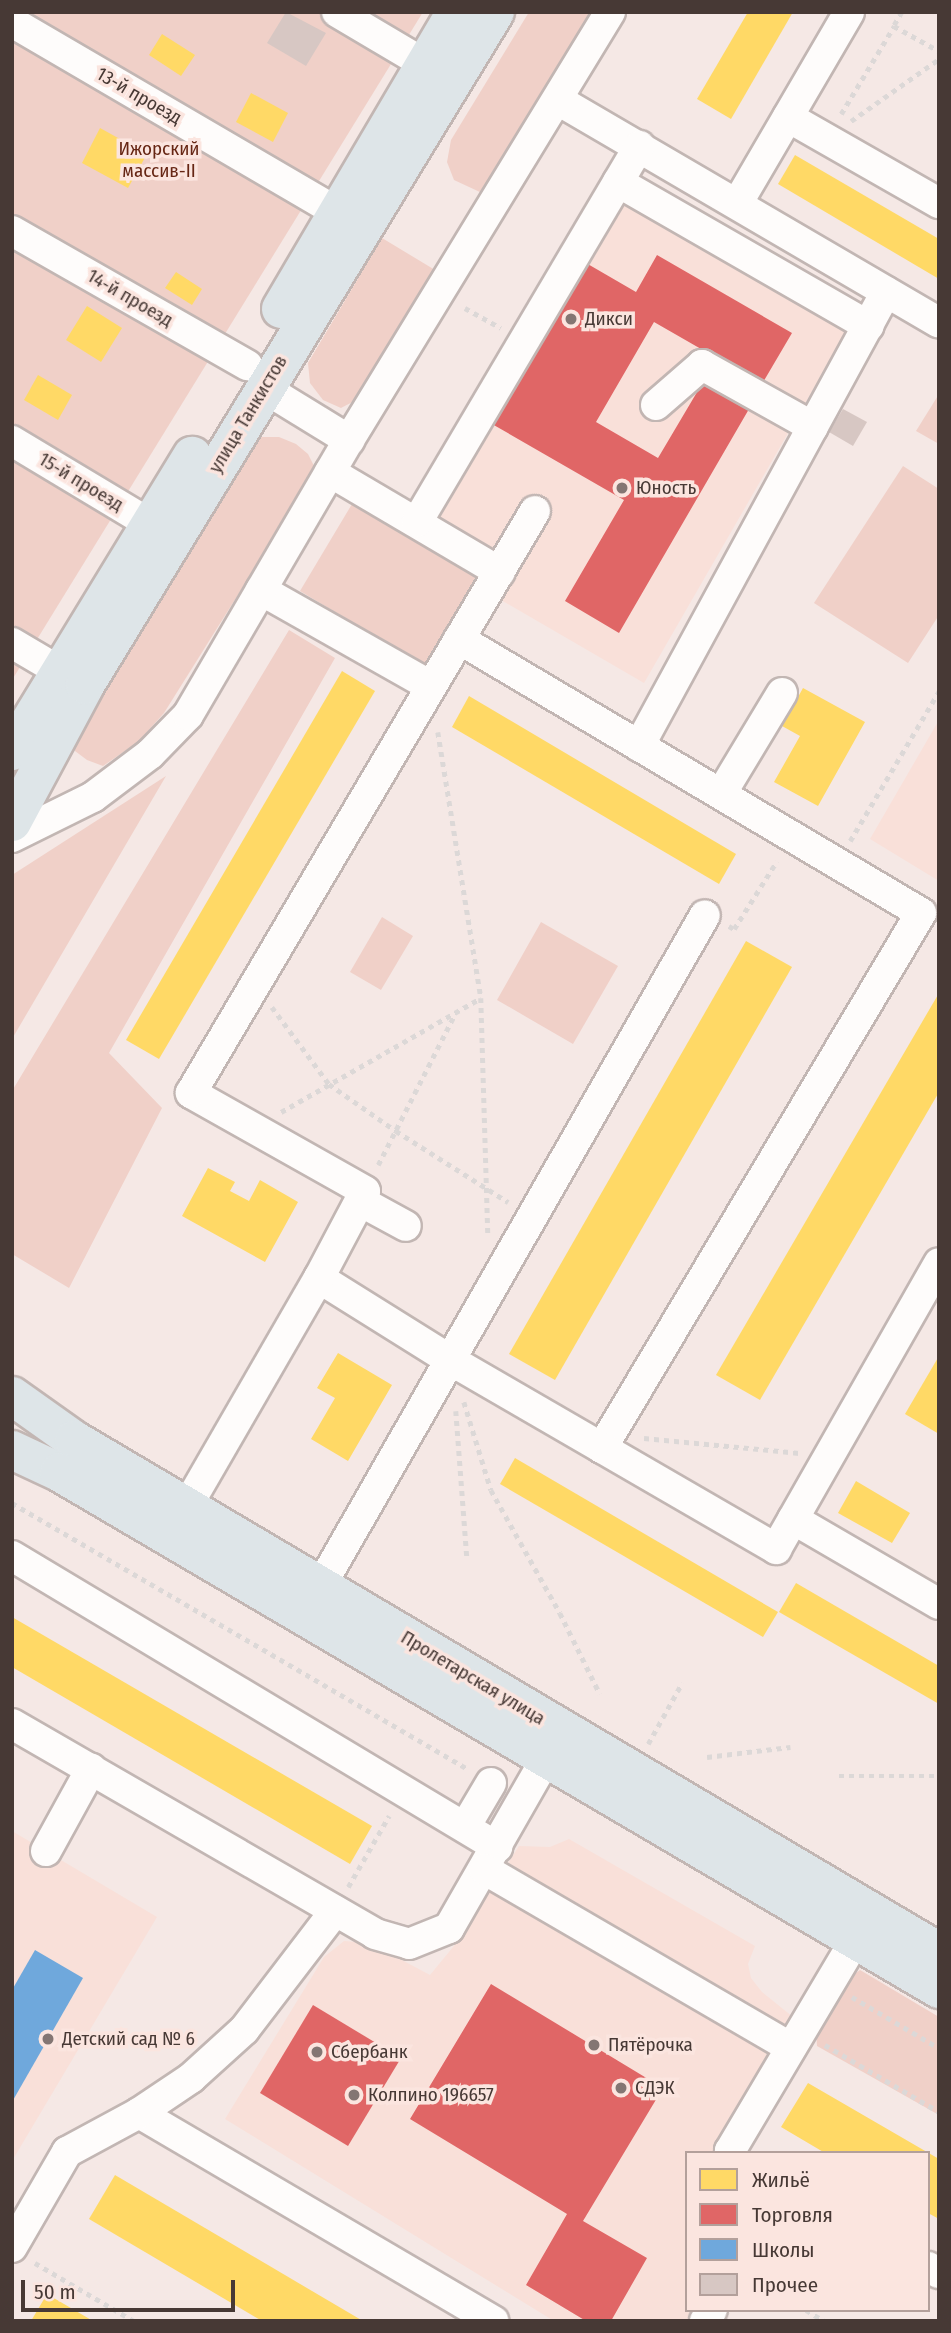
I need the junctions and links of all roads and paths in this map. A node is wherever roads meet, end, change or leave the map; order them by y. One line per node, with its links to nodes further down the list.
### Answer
1 (337, 12): 11 (street)
2 (456, 12): 11 (main road, улица Танкистов)
3 (495, 12): 26 (main road, улица Танкистов)
4 (610, 12): 12 (street)
5 (849, 12): 13 (street)
6 (902, 12): 8 (path)
7 (12, 22): 19 (street, 13-й проезд)
8 (894, 26): 9 (path); 14 (path)
9 (939, 51)
10 (939, 59): 14 (path)
11 (425, 64): 19 (main road, улица Танкистов)
12 (558, 100): 15 (street); 29 (street)
13 (788, 117): 14 (street); 18 (street)
14 (827, 139): 17 (street)
15 (639, 146): 16 (street); 18 (street)
16 (618, 182): 24 (street); 25 (street)
17 (939, 203)
18 (737, 204): 21 (street)
19 (327, 206): 26 (main road, улица Танкистов)
20 (12, 231): 26 (street, 14-й проезд)
21 (886, 292): 23 (street); 24 (street)
22 (465, 308): 25 (path)
23 (939, 323)
24 (868, 326): 28 (street)
25 (524, 341): 33 (street)
26 (250, 376): 29 (street, 14-й проезд); 34 (main road, улица Танкистов); 46 (main road, улица Танкистов)
27 (656, 405): 28 (street)
28 (813, 427): 43 (street)
29 (349, 440): 31 (street)
30 (12, 441): 34 (street, 15-й проезд)
31 (330, 472): 33 (street); 36 (street)
32 (535, 511): 35 (street)
33 (417, 523): 35 (street)
34 (150, 524): 39 (main road, улица Танкистов)
35 (500, 572): 37 (street)
36 (261, 590): 40 (street); 48 (street)
37 (459, 639): 40 (street); 43 (street)
38 (12, 643): 39 (street)
39 (61, 672): 44 (main road, улица Танкистов)
40 (431, 686): 51 (street); 52 (path)
41 (939, 691): 49 (path)
42 (782, 693): 45 (street)
43 (639, 746): 45 (street)
44 (12, 751)
45 (721, 794): 47 (street)
46 (12, 822)
47 (792, 836): 49 (street); 50 (path)
48 (12, 837)
49 (836, 863): 66 (street)
50 (705, 915): 59 (street)
51 (255, 984): 54 (path); 55 (street)
52 (481, 998): 53 (path); 57 (path)
53 (456, 1013): 54 (path); 56 (path)
54 (329, 1084): 55 (path); 56 (path)
55 (253, 1128): 58 (street)
56 (396, 1131): 57 (path); 58 (path)
57 (487, 1188): 59 (path); 61 (path)
58 (362, 1196): 60 (street); 63 (street)
59 (533, 1218): 64 (street)
60 (406, 1226)
61 (488, 1242)
62 (939, 1263): 68 (street)
63 (319, 1278): 64 (street); 70 (street)
64 (452, 1361): 66 (street); 73 (path); 74 (street); 77 (path)
65 (12, 1396): 70 (main road, Пролетарская улица)
66 (607, 1441): 68 (path); 71 (street)
67 (12, 1450): 79 (main road, Пролетарская улица)
68 (829, 1455): 71 (street)
69 (12, 1503): 86 (path)
70 (186, 1508): 74 (main road, Пролетарская улица)
71 (793, 1519): 75 (street)
72 (12, 1556): 87 (street)
73 (467, 1558)
74 (320, 1587): 79 (main road, Пролетарская улица)
75 (939, 1604)
76 (682, 1684): 80 (path)
77 (600, 1694)
78 (12, 1724): 83 (street)
79 (554, 1746): 90 (street); 92 (main road, Пролетарская улица)
80 (645, 1747)
81 (790, 1747): 82 (path)
82 (707, 1757)
83 (91, 1769): 89 (street); 91 (street)
84 (839, 1776): 85 (path)
85 (939, 1776)
86 (491, 1783): 88 (street)
87 (403, 1791): 88 (street); 91 (path)
88 (465, 1827): 90 (street)
89 (46, 1852)
90 (491, 1858): 91 (street); 96 (street)
91 (335, 1911): 99 (street)
92 (863, 1926): 93 (main road, Пролетарская улица); 94 (street); 95 (main road, Пролетарская улица)
93 (939, 1952)
94 (829, 1984): 96 (street); 97 (path)
95 (939, 1989)
96 (796, 2040): 98 (path); 100 (street)
97 (939, 2048)
98 (939, 2112)
99 (139, 2113): 101 (street); 103 (street)
100 (733, 2151)
101 (18, 2252): 102 (path)
102 (134, 2321)
103 (494, 2321)

